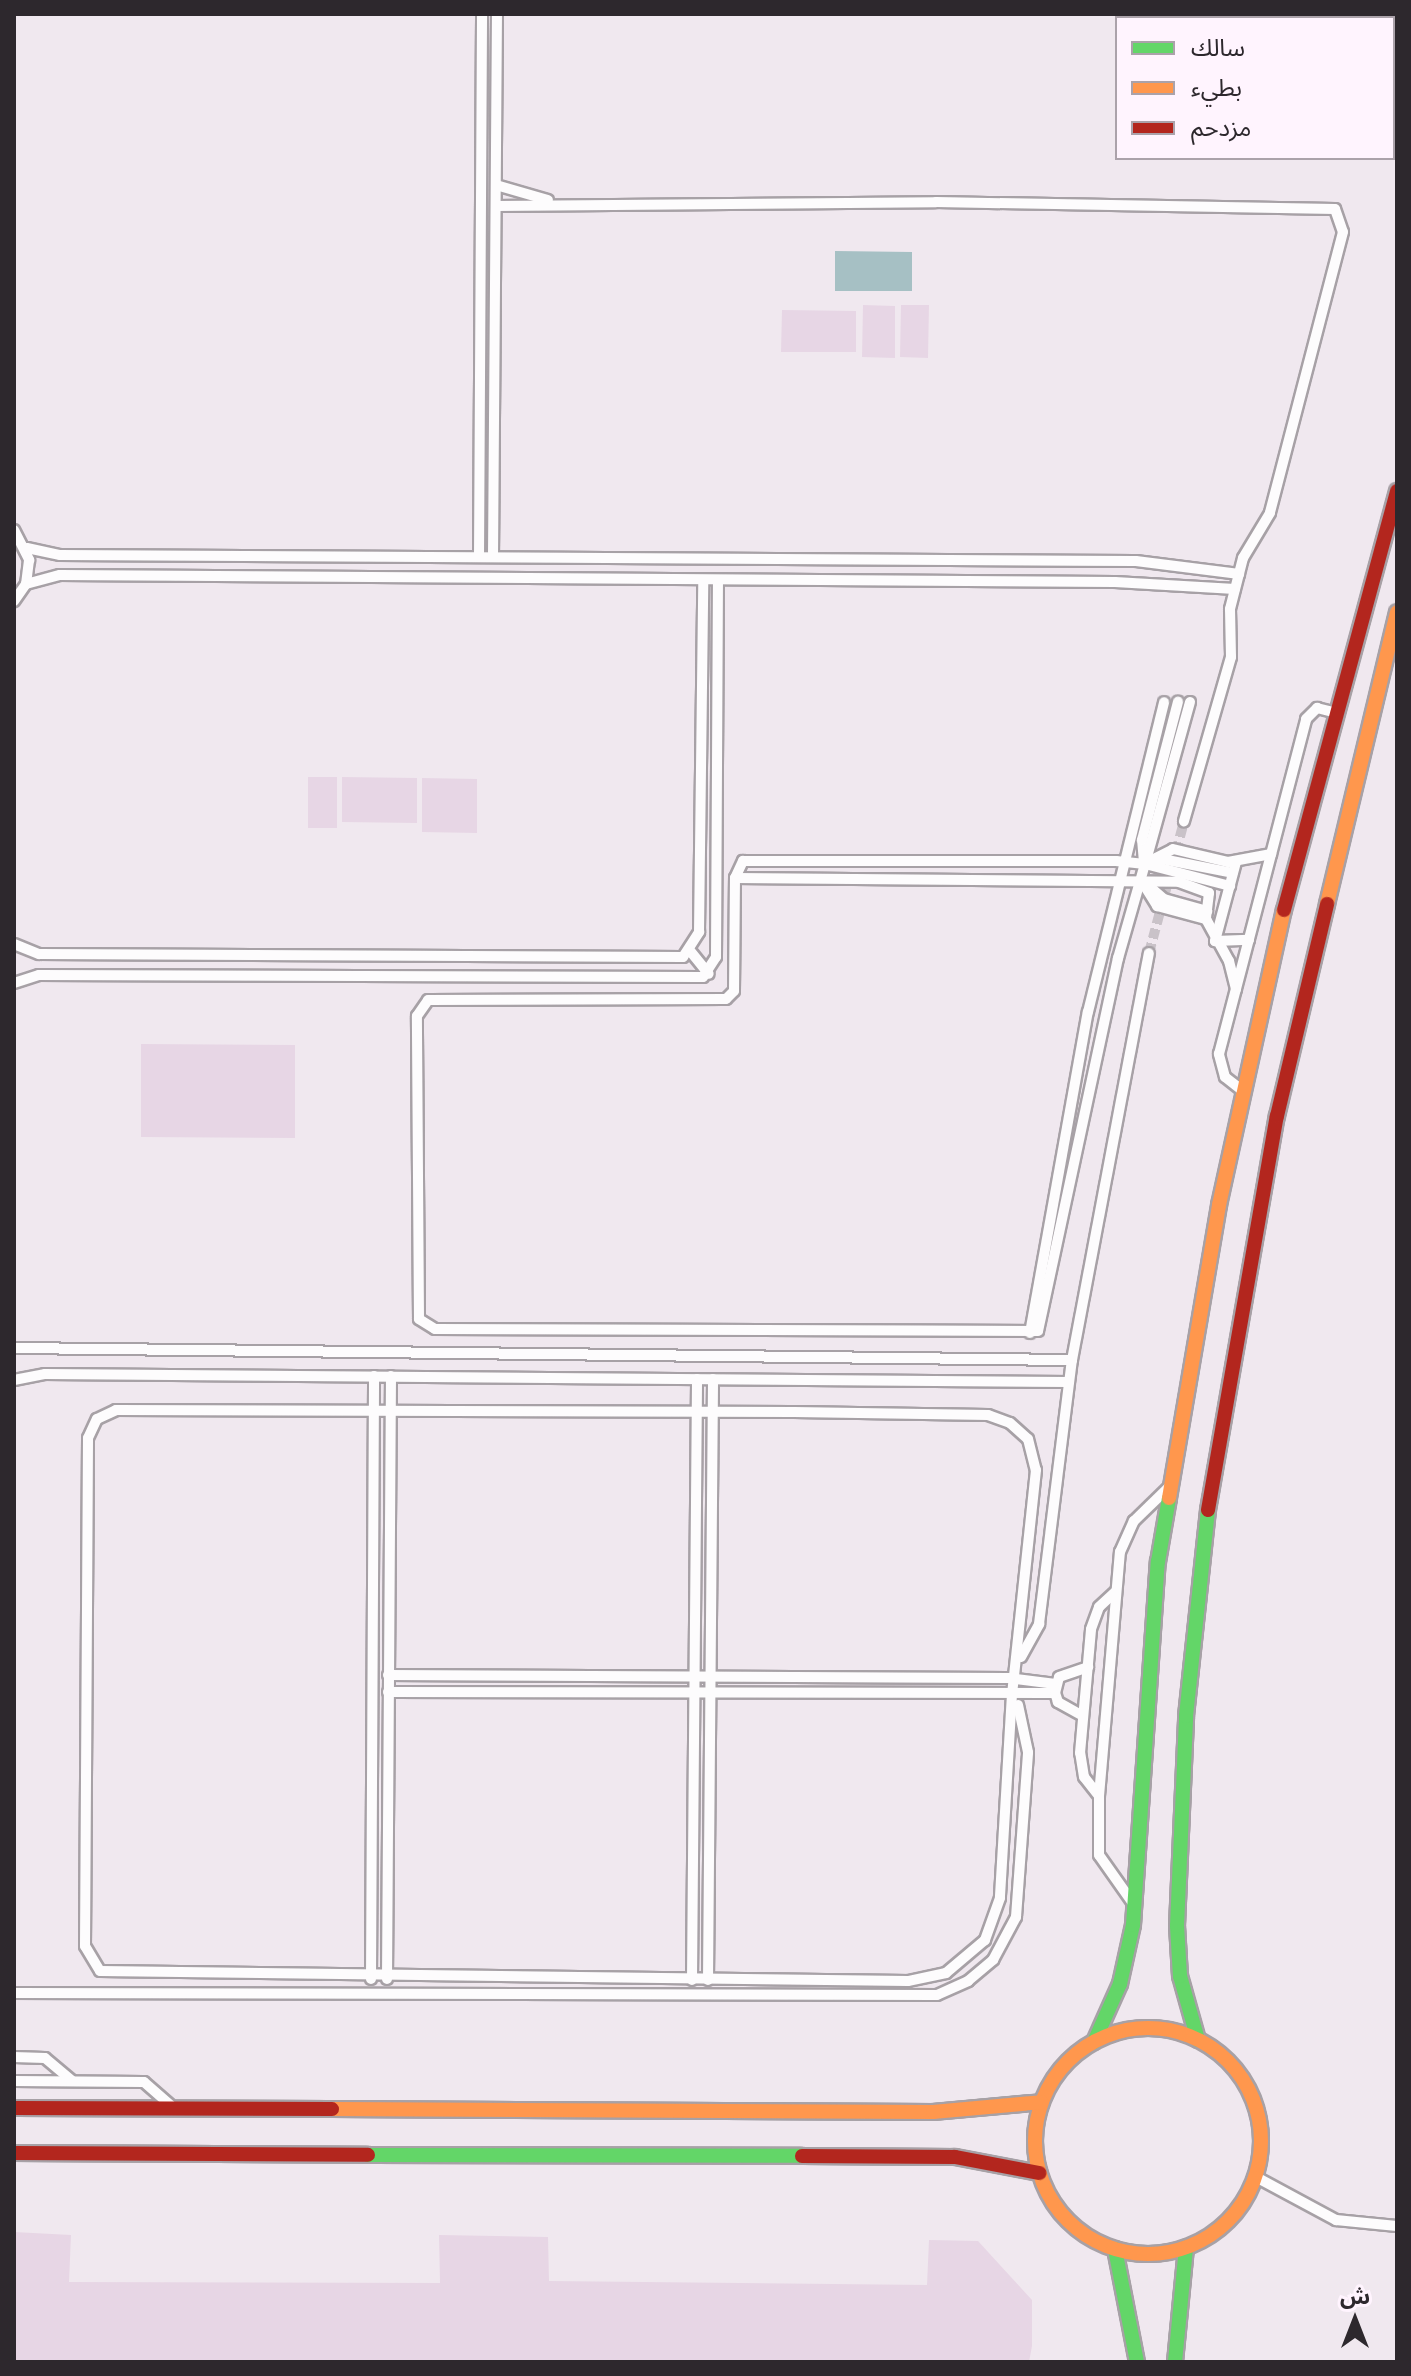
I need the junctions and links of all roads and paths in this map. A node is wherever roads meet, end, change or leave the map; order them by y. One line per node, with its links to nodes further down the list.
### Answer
1 (482, 14): 10 (street)
2 (497, 14): 3 (street)
3 (496, 185): 4 (street); 5 (street)
4 (550, 201): 5 (street); 15 (street)
5 (496, 206): 11 (street)
6 (1397, 491): 29 (main road)
7 (14, 530): 8 (street)
8 (27, 548): 9 (street); 21 (street)
9 (204, 555): 10 (street); 16 (street)
10 (479, 557): 11 (street)
11 (493, 557): 12 (street)
12 (625, 558): 13 (street); 17 (street)
13 (847, 559): 14 (street); 20 (street)
14 (1155, 562): 15 (street); 22 (street)
15 (1239, 574): 23 (street)
16 (204, 577): 17 (street); 21 (street)
17 (625, 579): 18 (street)
18 (703, 580): 19 (street); 45 (street)
19 (718, 580): 20 (street); 49 (street)
20 (847, 581): 22 (street)
21 (26, 584): 24 (street)
22 (1155, 584): 23 (street)
23 (1235, 589): 30 (street)
24 (14, 601)
25 (1397, 612): 97 (main road)
26 (1164, 702): 32 (street)
27 (1178, 702): 33 (street)
28 (1190, 702): 33 (street)
29 (1337, 713): 31 (street); 54 (main road)
30 (1184, 821)
31 (1271, 854): 34 (street); 42 (street)
32 (1125, 862): 33 (street); 35 (street); 37 (street)
33 (1145, 864): 34 (street); 36 (street); 38 (street)
34 (1235, 868): 38 (street)
35 (735, 878): 37 (street); 57 (street)
36 (1141, 878): 37 (street); 40 (street); 40 (street); 41 (street)
37 (1121, 879): 39 (street)
38 (1230, 886): 43 (street)
39 (1113, 910): 41 (street); 55 (street)
40 (1207, 915): 43 (street)
41 (1130, 916): 56 (street)
42 (1249, 940): 43 (street); 53 (street)
43 (1215, 941): 53 (street)
44 (14, 944): 47 (street)
45 (691, 952): 48 (street); 49 (street)
46 (1149, 953): 62 (street)
47 (156, 955): 48 (street); 50 (street)
48 (640, 957): 51 (street)
49 (709, 974): 51 (street)
50 (155, 976): 51 (street); 52 (street)
51 (640, 979)
52 (14, 983)
53 (1236, 989): 54 (street)
54 (1243, 1091): 76 (main road)
55 (1045, 1233): 56 (street); 57 (street)
56 (1062, 1238): 57 (street)
57 (1030, 1333)
58 (14, 1348): 59 (street)
59 (205, 1354): 60 (street); 63 (street)
60 (524, 1355): 61 (street); 66 (street)
61 (894, 1358): 62 (street); 70 (street)
62 (1072, 1360): 71 (street)
63 (205, 1376): 64 (street); 69 (street)
64 (374, 1376): 65 (street); 72 (street)
65 (391, 1376): 66 (street); 73 (street)
66 (524, 1377): 67 (street)
67 (697, 1379): 68 (street); 74 (street)
68 (713, 1379): 70 (street); 75 (street)
69 (14, 1380)
70 (895, 1380): 71 (street)
71 (1069, 1382): 82 (street)
72 (374, 1412): 73 (street); 89 (street); 92 (street)
73 (391, 1412): 74 (street); 79 (street)
74 (696, 1414): 75 (street); 80 (street)
75 (712, 1414): 81 (street); 82 (street)
76 (1169, 1487): 77 (street); 91 (main road)
77 (1116, 1591): 78 (street); 88 (street)
78 (1088, 1667): 83 (street); 87 (street)
79 (388, 1675): 80 (street); 84 (street)
80 (694, 1677): 81 (street); 85 (street)
81 (710, 1677): 82 (street); 86 (street)
82 (1016, 1686): 83 (street); 86 (street); 95 (street); 96 (street)
83 (1055, 1688): 87 (street)
84 (388, 1692): 85 (street); 90 (street)
85 (694, 1693): 86 (street); 94 (street)
86 (710, 1693): 95 (street)
87 (1083, 1716): 88 (street)
88 (1099, 1796): 91 (street)
89 (372, 1854): 90 (street); 92 (street)
90 (387, 1855): 93 (street)
91 (1135, 1906): 98 (main road)
92 (371, 1979): 93 (street)
93 (387, 1979): 94 (street)
94 (692, 1980): 95 (street)
95 (708, 1980)
96 (14, 1993)
97 (1198, 2040): 98 (main road); 107 (main road)
98 (1094, 2042): 102 (main road)
99 (14, 2057): 101 (street)
100 (14, 2081): 101 (street)
101 (72, 2081): 104 (street)
102 (1042, 2102): 104 (main road); 106 (main road)
103 (14, 2108): 104 (main road)
104 (175, 2109)
105 (14, 2153): 106 (main road)
106 (1040, 2173): 110 (main road)
107 (1256, 2177): 108 (street); 109 (main road)
108 (1397, 2226)
109 (1186, 2248): 110 (main road); 112 (main road)
110 (1115, 2249): 111 (main road)
111 (1137, 2362)
112 (1175, 2362)

